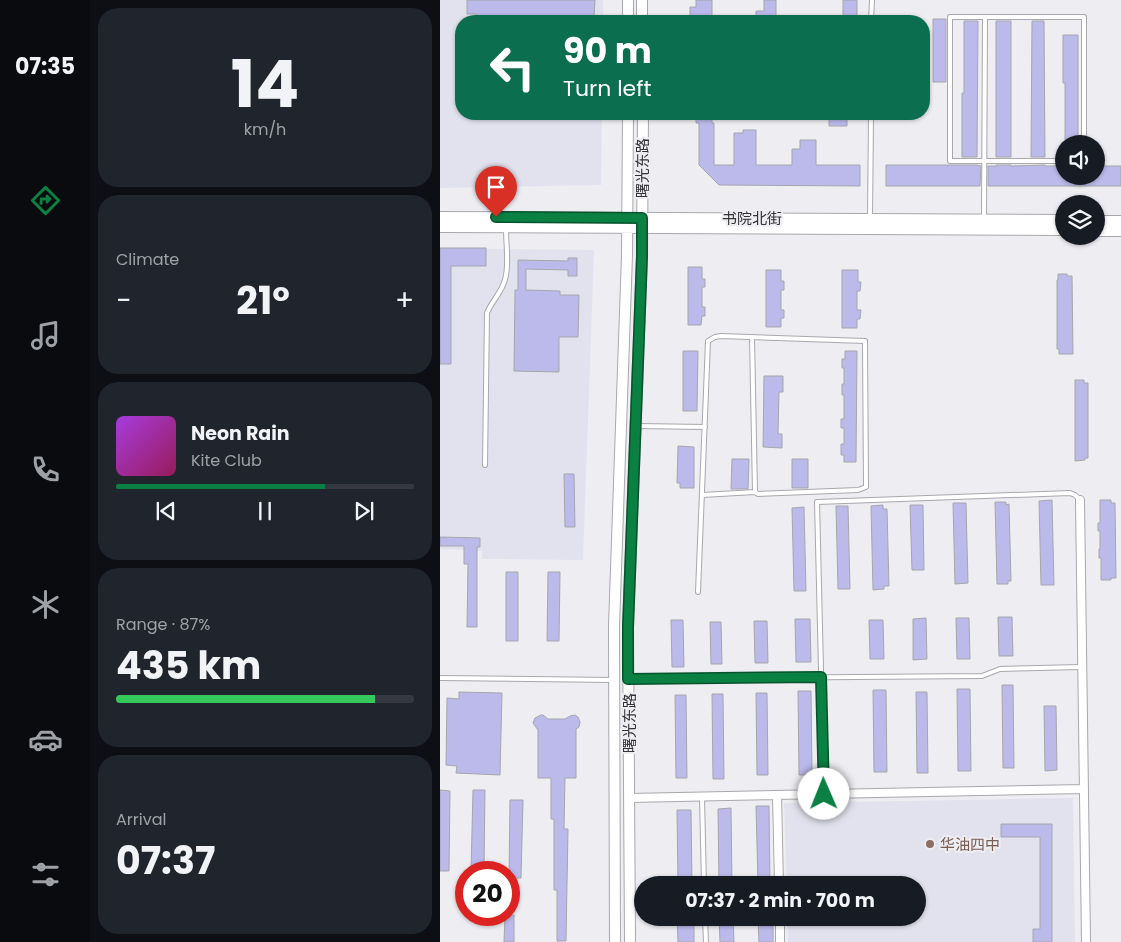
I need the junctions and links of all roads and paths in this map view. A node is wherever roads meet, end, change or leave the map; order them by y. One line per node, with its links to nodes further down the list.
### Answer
1 (628, 0): 4 (main road)
2 (642, 0): 5 (main road)
3 (872, 0): 6 (lane)
4 (628, 15)
5 (642, 15)
6 (872, 15)
7 (984, 17): 11 (lane); 12 (lane); 12 (lane)
8 (628, 120): 20 (main road, 曙光东路)
9 (643, 120): 21 (main road, 曙光东路)
10 (871, 120): 15 (lane)
11 (1084, 135)
12 (984, 161): 13 (lane); 16 (lane)
13 (1055, 161)
14 (440, 217): 20 (main road, 书院北街)
15 (870, 218): 16 (main road, 书院北街); 21 (main road, 书院北街)
16 (984, 220): 17 (main road, 书院北街)
17 (1055, 220)
18 (1105, 221): 19 (main road)
19 (1121, 221)
20 (627, 222): 21 (main road, 书院北街); 23 (main road, 书院北街); 39 (main road, 曙光东路)
21 (642, 222): 24 (main road, 书院北街); 28 (main road, 曙光东路)
22 (440, 227): 23 (main road, 书院北街)
23 (506, 227): 30 (lane)
24 (1055, 230)
25 (1105, 231): 26 (main road)
26 (1121, 231)
27 (752, 337): 29 (lane); 31 (lane); 31 (lane)
28 (635, 426): 29 (lane); 38 (main road, 曙光东路)
29 (705, 427): 32 (lane)
30 (485, 465)
31 (755, 492): 32 (lane)
32 (702, 495): 34 (lane)
33 (1080, 500): 35 (street); 36 (lane)
34 (698, 592)
35 (1082, 667): 36 (lane); 40 (street)
36 (821, 677): 38 (lane); 41 (lane)
37 (440, 678): 39 (lane)
38 (628, 679): 44 (main road, 曙光东路)
39 (614, 680): 49 (main road, 曙光东路)
40 (1084, 789): 41 (street); 53 (street)
41 (824, 794): 42 (street)
42 (777, 795): 43 (street); 46 (street)
43 (702, 797): 44 (street); 45 (lane)
44 (629, 798): 50 (main road, 曙光东路)
45 (704, 876)
46 (779, 876)
47 (705, 926): 51 (lane)
48 (780, 926): 52 (street)
49 (615, 942)
50 (630, 942)
51 (706, 942)
52 (780, 942)
53 (1086, 942)

